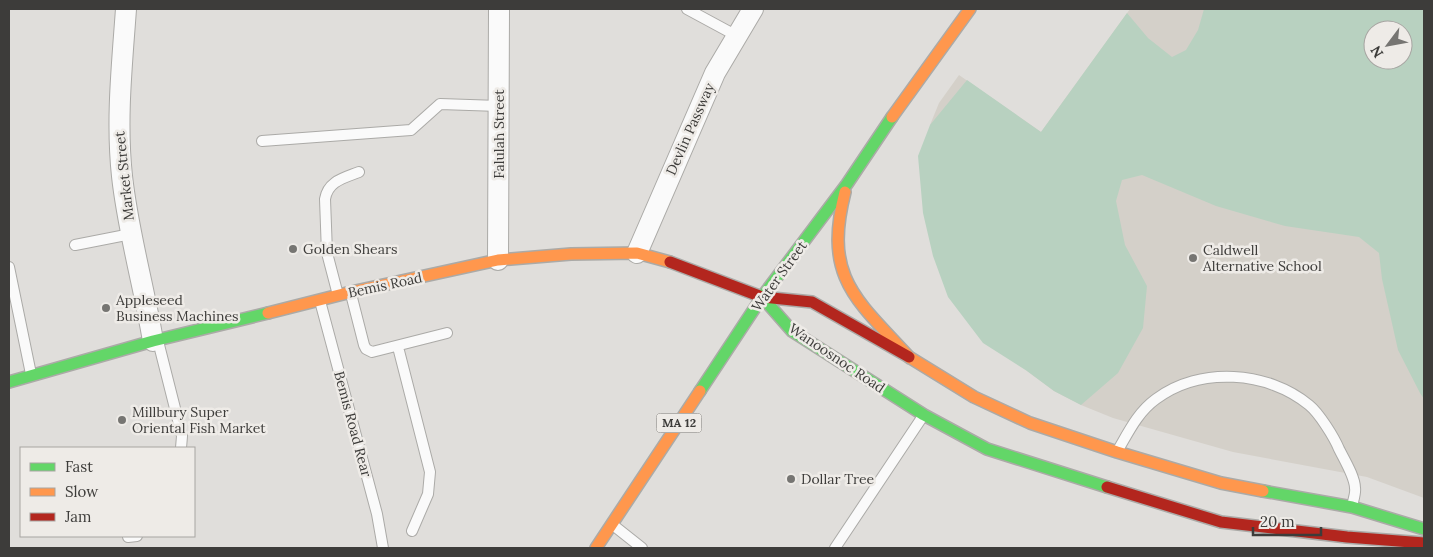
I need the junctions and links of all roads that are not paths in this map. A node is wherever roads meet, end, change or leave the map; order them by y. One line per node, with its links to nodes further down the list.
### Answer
1 (126, 9): 11 (street, Market Street)
2 (499, 9): 7 (street, Falulah Street)
3 (687, 9): 6 (lane)
4 (753, 9): 6 (street, Devlin Passway)
5 (970, 9): 10 (main road, Water Street / MA 12)
6 (737, 36): 13 (street, Devlin Passway)
7 (499, 106): 8 (lane); 14 (street, Falulah Street)
8 (262, 140)
9 (359, 172): 17 (lane)
10 (848, 184): 18 (main road, Water Street / MA 12); 23 (main road)
11 (131, 234): 12 (lane); 21 (street, Market Street)
12 (75, 244)
13 (637, 254): 14 (main road, Bemis Road); 18 (main road, Bemis Road)
14 (498, 260): 16 (main road, Bemis Road)
15 (9, 267): 24 (lane)
16 (351, 292): 17 (main road, Bemis Road); 22 (lane)
17 (338, 296): 19 (main road, Bemis Road)
18 (762, 297): 23 (main road, Wanoosnoc Road); 26 (main road, Wanoosnoc Road); 30 (main road, Water Street / MA 12)
19 (320, 301): 21 (main road, Bemis Road); 35 (lane, Bemis Road Rear)
20 (447, 333): 22 (lane)
21 (155, 341): 24 (main road, Bemis Road); 27 (lane)
22 (398, 347): 32 (lane)
23 (910, 358): 28 (main road, Wanoosnoc Road)
24 (31, 374): 25 (main road, Bemis Road)
25 (9, 382)
26 (924, 415): 33 (main road, Wanoosnoc Road); 38 (lane)
27 (182, 447)
28 (1117, 452): 29 (main road, Wanoosnoc Road); 29 (lane)
29 (1352, 507): 31 (main road, Wanoosnoc Road); 33 (street)
30 (612, 525): 36 (main road, Water Street / MA 12); 37 (lane)
31 (1424, 529)
32 (412, 531)
33 (1346, 543): 34 (main road, Wanoosnoc Road)
34 (1424, 543)
35 (383, 548)
36 (596, 548)
37 (642, 548)
38 (835, 548)

